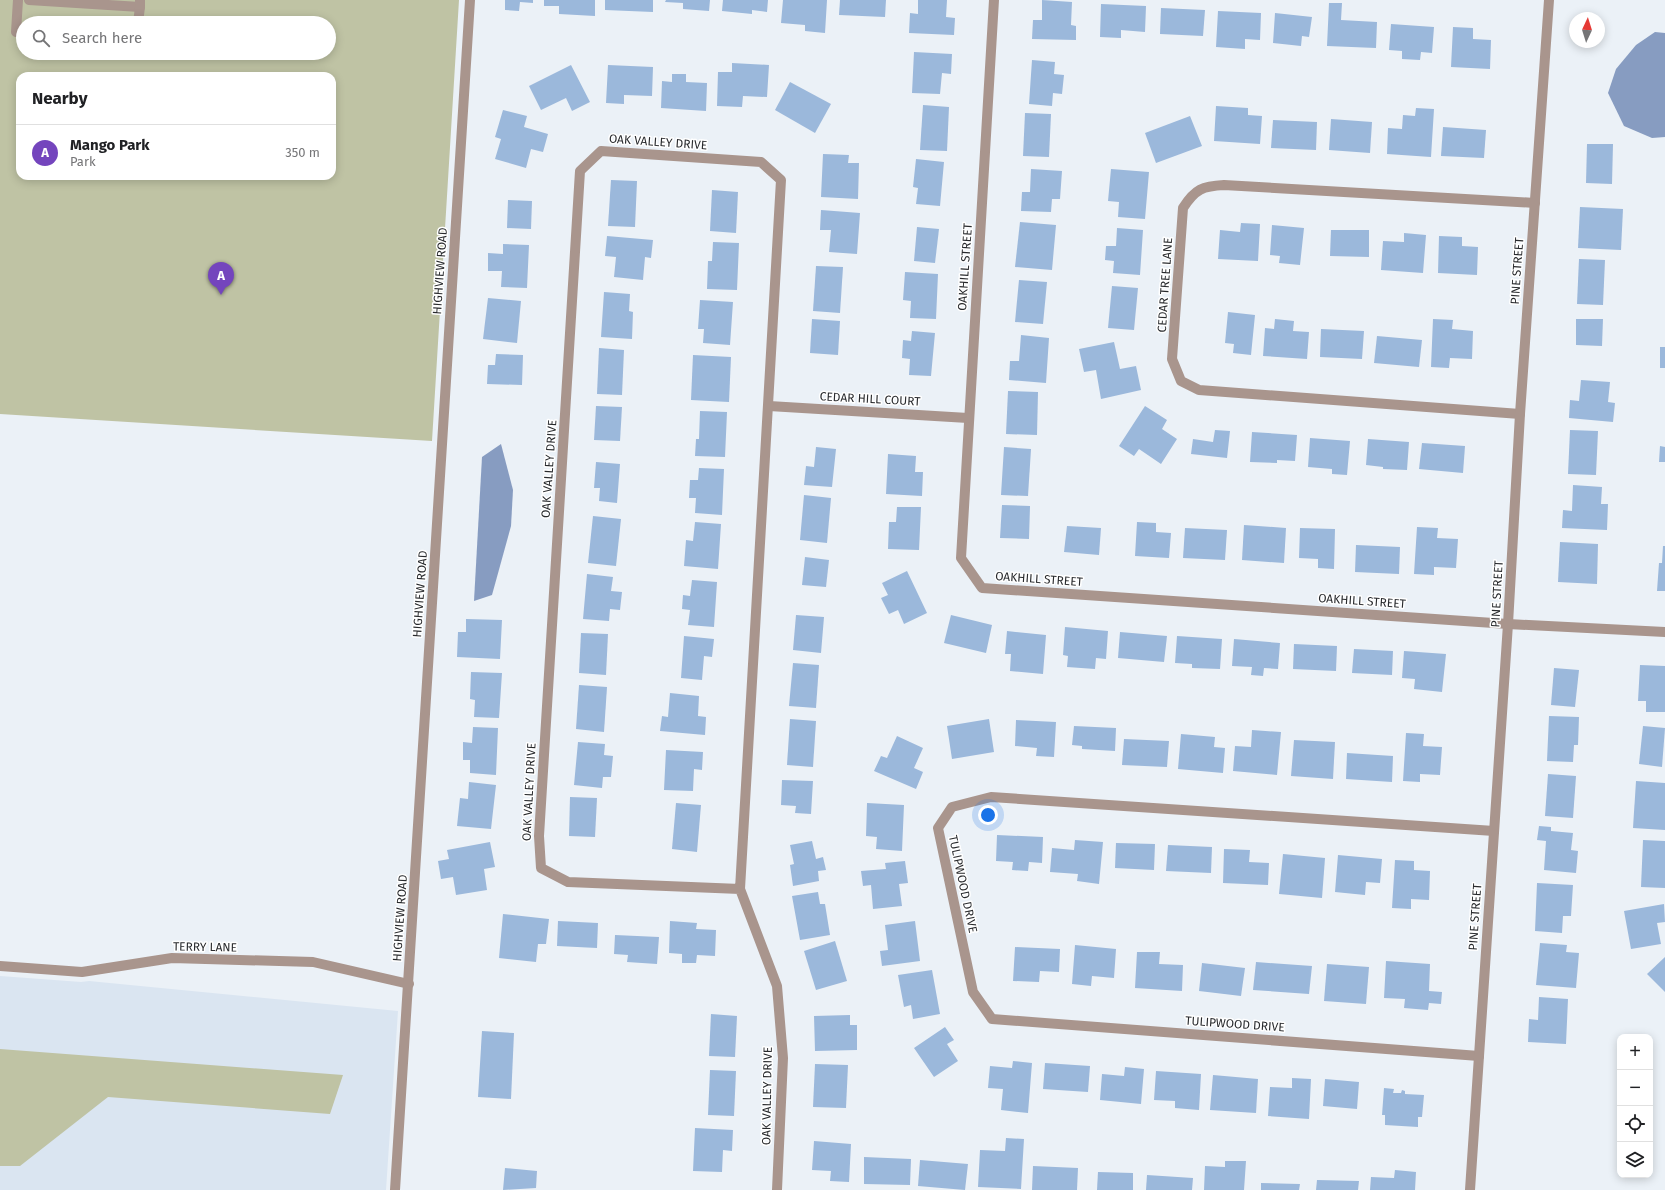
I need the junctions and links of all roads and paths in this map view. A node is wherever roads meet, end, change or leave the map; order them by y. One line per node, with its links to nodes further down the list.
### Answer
1 (18, 0): 7 (street)
2 (29, 0): 6 (street)
3 (470, 0): 18 (street, HIGHVIEW ROAD)
4 (994, 0): 12 (street, OAKHILL STREET)
5 (1549, 0): 9 (street, PINE STREET)
6 (140, 4): 8 (street)
7 (17, 16)
8 (139, 16)
9 (1534, 203): 11 (street, PINE STREET); 11 (street, CEDAR TREE LANE)
10 (769, 406): 12 (street, CEDAR HILL COURT); 16 (street, OAK VALLEY DRIVE); 16 (street, OAK VALLEY DRIVE)
11 (1520, 414): 13 (street, PINE STREET)
12 (968, 418): 13 (street, OAKHILL STREET)
13 (1508, 624): 14 (street, OAKHILL STREET); 15 (street, PINE STREET)
14 (1665, 632)
15 (1494, 831): 19 (street, PINE STREET); 19 (street, TULIPWOOD DRIVE)
16 (740, 889): 21 (street, OAK VALLEY DRIVE)
17 (0, 966): 18 (street, TERRY LANE)
18 (409, 984): 20 (street, HIGHVIEW ROAD)
19 (1478, 1056): 22 (street, PINE STREET)
20 (395, 1190)
21 (777, 1190)
22 (1470, 1190)

